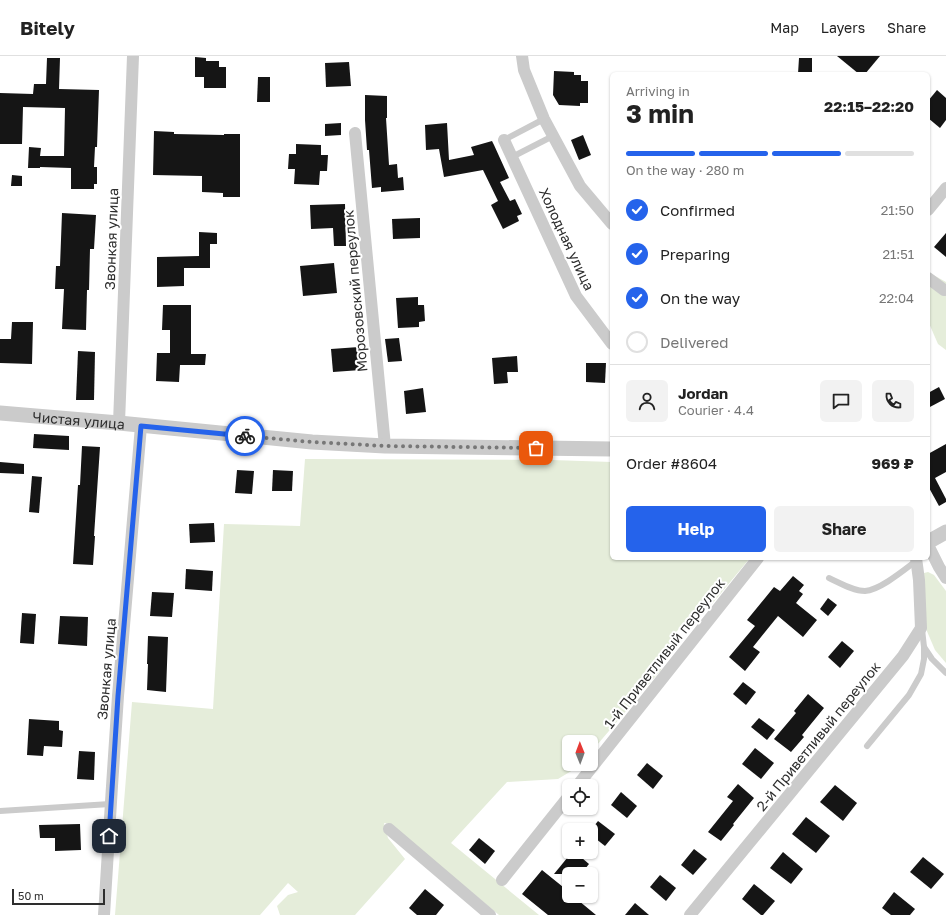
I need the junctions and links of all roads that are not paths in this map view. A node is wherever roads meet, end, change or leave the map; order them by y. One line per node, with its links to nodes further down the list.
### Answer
1 (134, 56): 15 (street, Звонкая улица)
2 (522, 56): 3 (street)
3 (544, 119): 5 (street); 6 (lane)
4 (355, 133): 17 (street, Морозовский переулок)
5 (553, 136): 7 (lane); 10 (street)
6 (504, 140): 7 (street, Холодная улица)
7 (512, 157): 13 (street, Холодная улица)
8 (946, 188): 9 (street)
9 (930, 208)
10 (610, 222)
11 (930, 280): 12 (street)
12 (944, 290)
13 (610, 341)
14 (0, 413): 15 (street, Чистая улица)
15 (119, 423): 16 (street, Чистая улица)
16 (141, 426): 17 (street, Чистая улица); 31 (street, Звонкая улица)
17 (385, 446): 18 (street, Чистая улица)
18 (610, 449)
19 (946, 532): 20 (street)
20 (930, 542)
21 (930, 548): 25 (street)
22 (756, 560): 30 (street, 1-й Приветливый переулок)
23 (916, 560): 24 (lane); 26 (street)
24 (829, 578)
25 (946, 578)
26 (921, 628): 27 (lane); 38 (street, 2-й Приветливый переулок)
27 (924, 647): 28 (lane); 29 (lane)
28 (946, 673)
29 (867, 746)
30 (583, 779)
31 (110, 804): 33 (lane); 37 (street, Звонкая улица)
32 (562, 805): 35 (street)
33 (0, 811)
34 (389, 828): 36 (street)
35 (502, 880)
36 (483, 913)
37 (104, 915)
38 (690, 915)

